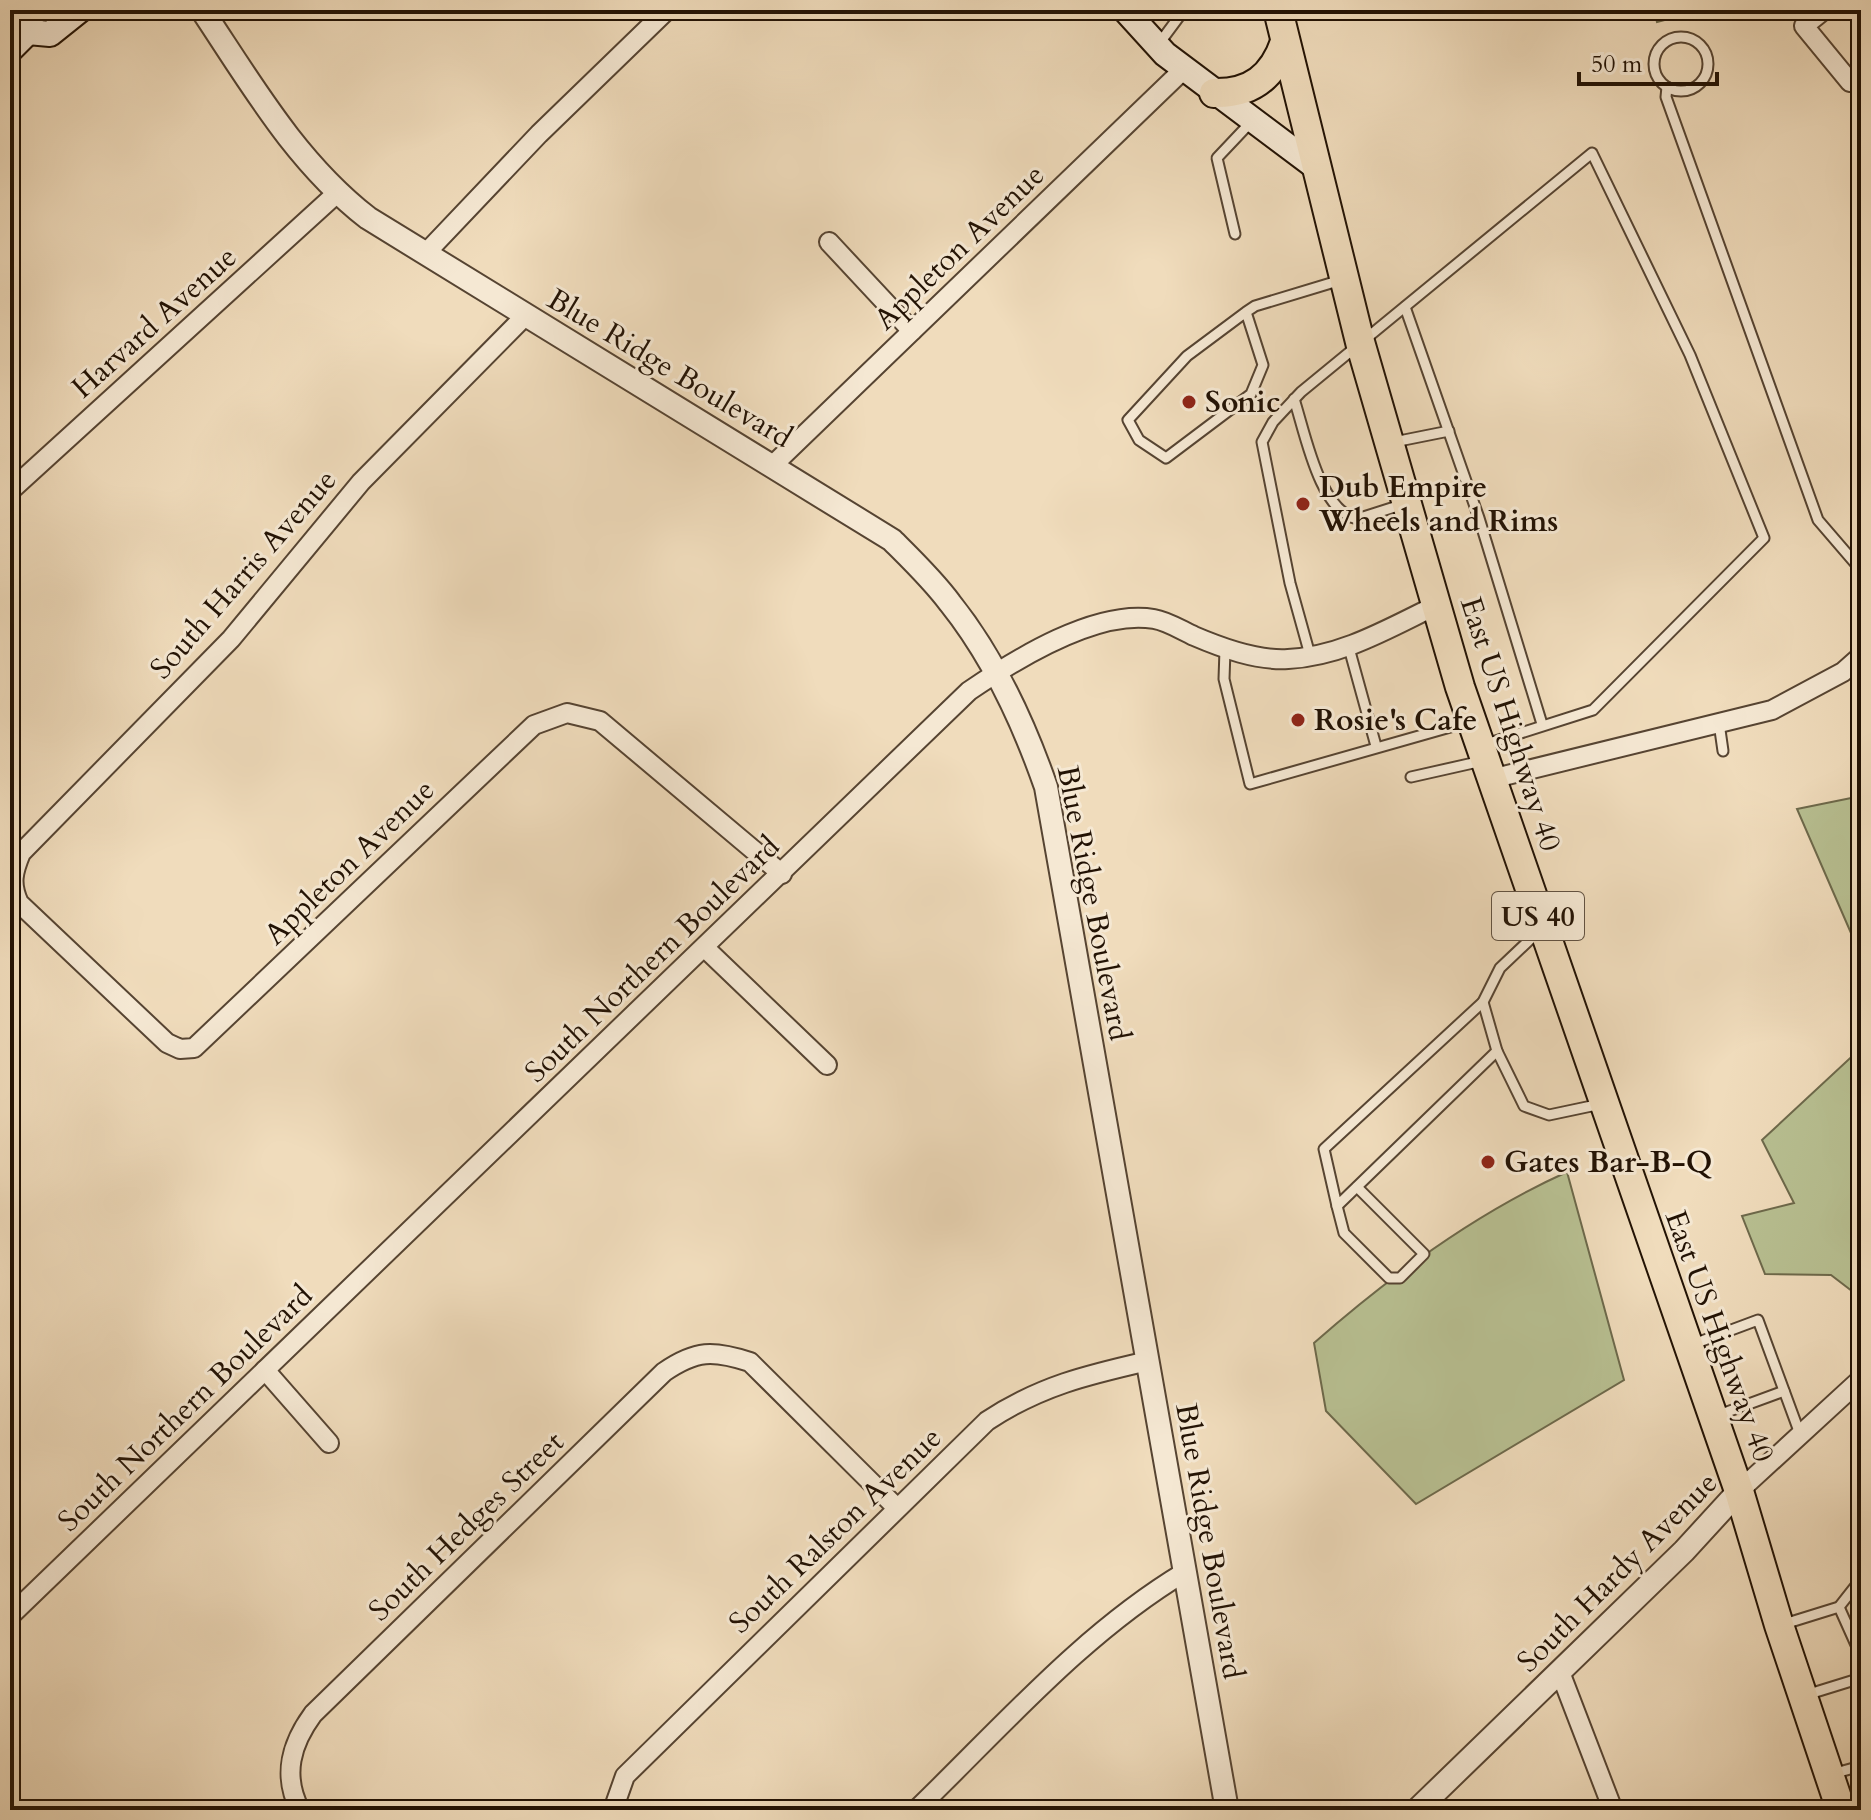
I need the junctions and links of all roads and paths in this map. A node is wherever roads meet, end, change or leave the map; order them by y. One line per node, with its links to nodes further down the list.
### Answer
1 (80, 10): 8 (main road)
2 (202, 10): 18 (street, Blue Ridge Boulevard)
3 (667, 10): 21 (street)
4 (1125, 10): 10 (main road)
5 (1184, 10): 10 (lane)
6 (1278, 10): 9 (main road, East US Highway 40 / US 40)
7 (1824, 10): 13 (street)
8 (31, 21): 11 (main road)
9 (1285, 42): 15 (main road); 17 (main road, East US Highway 40 / US 40)
10 (1158, 46): 12 (main road)
11 (10, 50)
12 (1184, 69): 15 (main road); 26 (street, Appleton Avenue)
13 (1861, 83)
14 (1667, 87): 14 (lane); 34 (lane)
15 (1214, 93): 16 (main road)
16 (1251, 122): 17 (main road); 19 (lane)
17 (1317, 168): 22 (main road, East US Highway 40 / US 40)
18 (336, 194): 21 (street, Blue Ridge Boulevard); 32 (street, Harvard Avenue)
19 (1235, 234)
20 (829, 242): 26 (street)
21 (425, 254): 25 (street, Blue Ridge Boulevard)
22 (1344, 279): 24 (lane); 27 (main road, East US Highway 40 / US 40)
23 (1405, 307): 27 (lane); 29 (lane); 42 (lane)
24 (1246, 312): 24 (lane)
25 (526, 315): 31 (street, Blue Ridge Boulevard); 51 (street, South Harris Avenue)
26 (912, 331): 31 (street, Appleton Avenue)
27 (1360, 342): 28 (lane); 30 (main road, East US Highway 40 / US 40)
28 (1294, 399): 33 (lane); 38 (lane)
29 (1449, 431): 30 (lane); 42 (lane)
30 (1390, 443): 33 (main road, East US Highway 40 / US 40)
31 (773, 465): 40 (street, Blue Ridge Boulevard)
32 (10, 491)
33 (1407, 503): 35 (main road, East US Highway 40 / US 40)
34 (1859, 563)
35 (1437, 605): 36 (street, South Northern Boulevard); 45 (main road, East US Highway 40 / US 40)
36 (1349, 648): 38 (street, South Northern Boulevard); 43 (lane)
37 (1225, 650): 38 (street, South Northern Boulevard); 40 (street, South Northern Boulevard); 43 (lane)
38 (1310, 655)
39 (1861, 656): 41 (street)
40 (998, 672): 47 (street, South Northern Boulevard); 58 (street, Blue Ridge Boulevard)
41 (1728, 721): 44 (lane); 45 (street)
42 (1542, 724): 45 (lane)
43 (1376, 746): 45 (lane)
44 (1723, 751)
45 (1481, 752): 46 (lane); 48 (main road, East US Highway 40 / US 40)
46 (1411, 777)
47 (782, 874): 49 (street, South Northern Boulevard); 51 (street, Appleton Avenue)
48 (1542, 928): 50 (lane); 54 (main road, East US Highway 40 / US 40)
49 (705, 948): 53 (street); 59 (street, South Northern Boulevard)
50 (1483, 1002): 52 (lane); 56 (lane)
51 (188, 1049)
52 (1497, 1051): 54 (lane); 55 (lane)
53 (827, 1065)
54 (1602, 1104): 57 (main road, East US Highway 40 / US 40)
55 (1357, 1187): 56 (lane); 56 (lane)
56 (1337, 1206)
57 (1688, 1346): 61 (lane); 62 (main road, East US Highway 40 / US 40)
58 (1148, 1361): 66 (street, South Ralston Avenue); 67 (street, Blue Ridge Boulevard)
59 (265, 1370): 64 (street); 70 (street, South Northern Boulevard)
60 (1861, 1379): 63 (street, South Hardy Avenue)
61 (1784, 1391): 62 (lane); 63 (lane)
62 (1713, 1417): 65 (main road, East US Highway 40 / US 40)
63 (1800, 1434): 65 (street, South Hardy Avenue)
64 (329, 1443)
65 (1739, 1491): 71 (main road, East US Highway 40 / US 40); 73 (street, South Hardy Avenue)
66 (897, 1508): 78 (street, South Hedges Street); 79 (street, South Ralston Avenue)
67 (1185, 1572): 80 (street); 81 (street, Blue Ridge Boulevard)
68 (1861, 1579): 69 (lane)
69 (1839, 1607): 71 (lane); 72 (lane)
70 (10, 1616)
71 (1779, 1625): 75 (main road, East US Highway 40 / US 40)
72 (1861, 1656)
73 (1560, 1672): 82 (street, South Hardy Avenue); 83 (street)
74 (1861, 1678): 75 (lane)
75 (1803, 1696): 77 (main road, East US Highway 40 / US 40)
76 (1861, 1766): 77 (lane)
77 (1829, 1775): 84 (main road, East US Highway 40 / US 40)
78 (300, 1810)
79 (613, 1810)
80 (916, 1810)
81 (1227, 1810)
82 (1417, 1810)
83 (1613, 1810)
84 (1841, 1810)

